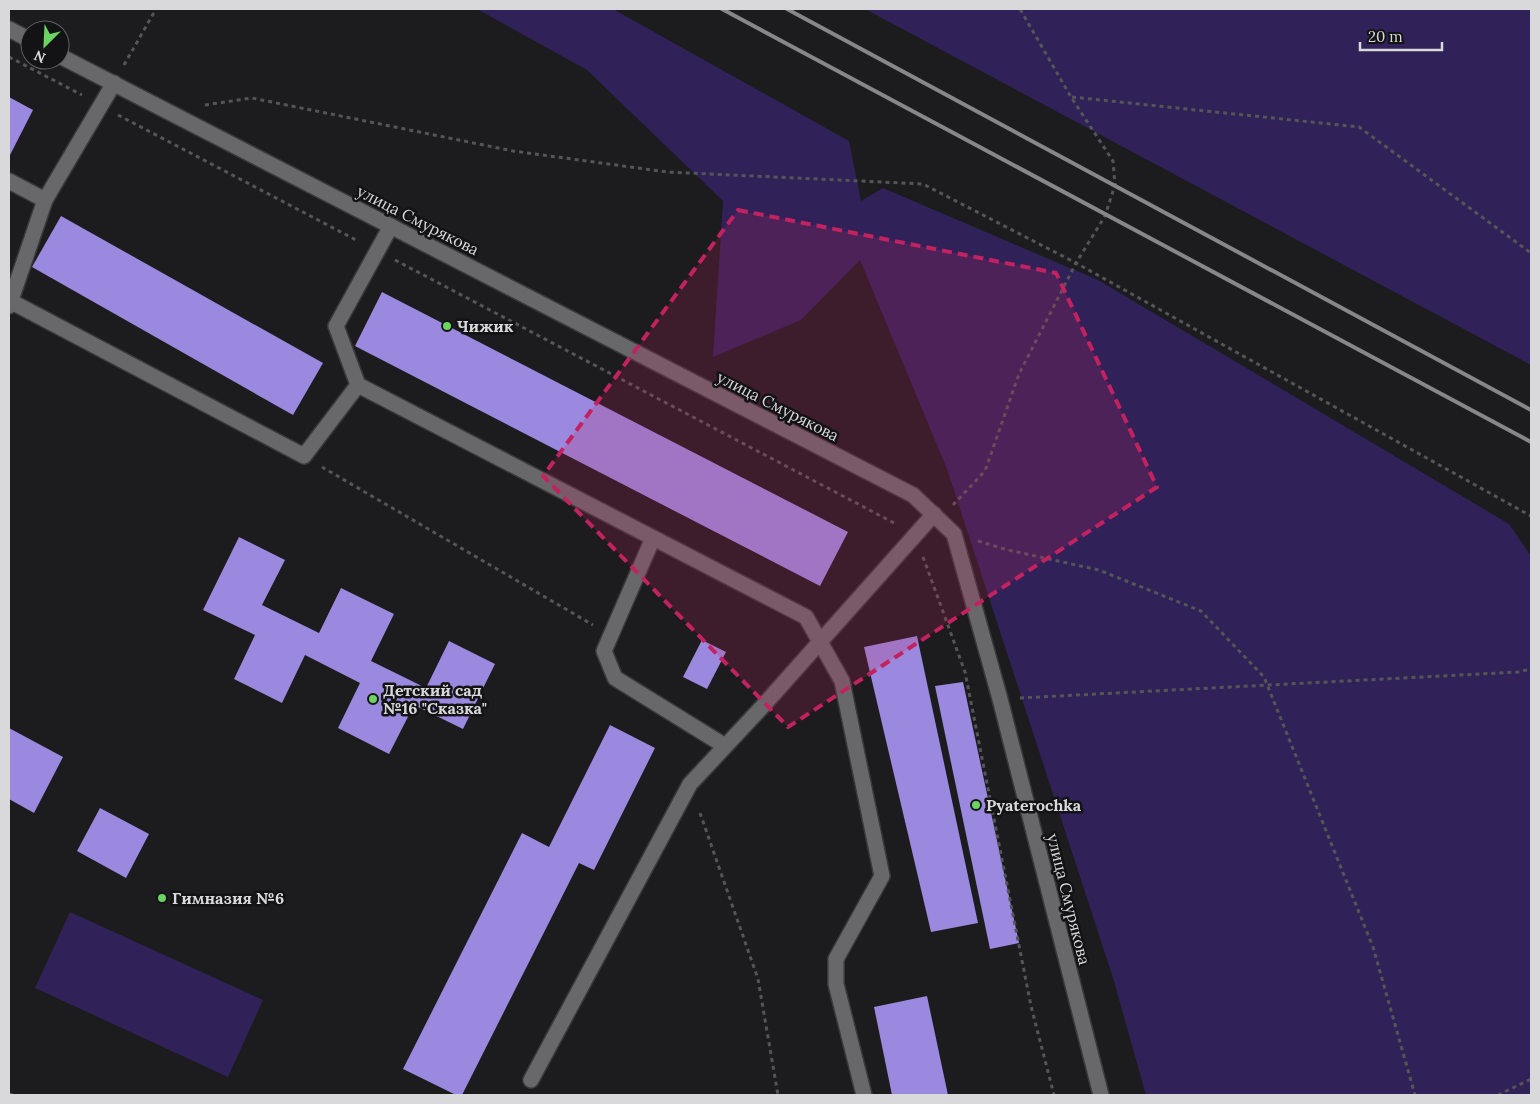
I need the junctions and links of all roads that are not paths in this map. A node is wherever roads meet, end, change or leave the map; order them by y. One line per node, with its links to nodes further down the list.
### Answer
1 (70, 61): 2 (street, улица Смурякова)
2 (114, 83): 4 (street); 5 (street, улица Смурякова)
3 (9, 181): 4 (street)
4 (45, 200): 6 (street)
5 (391, 226): 7 (street); 8 (street, улица Смурякова)
6 (10, 304): 7 (street)
7 (358, 385): 9 (street)
8 (937, 517): 10 (street); 14 (street, улица Смурякова)
9 (653, 538): 10 (street); 11 (street)
10 (821, 642): 11 (street); 13 (street)
11 (725, 746): 12 (street)
12 (531, 1080)
13 (864, 1095)
14 (1101, 1095)

